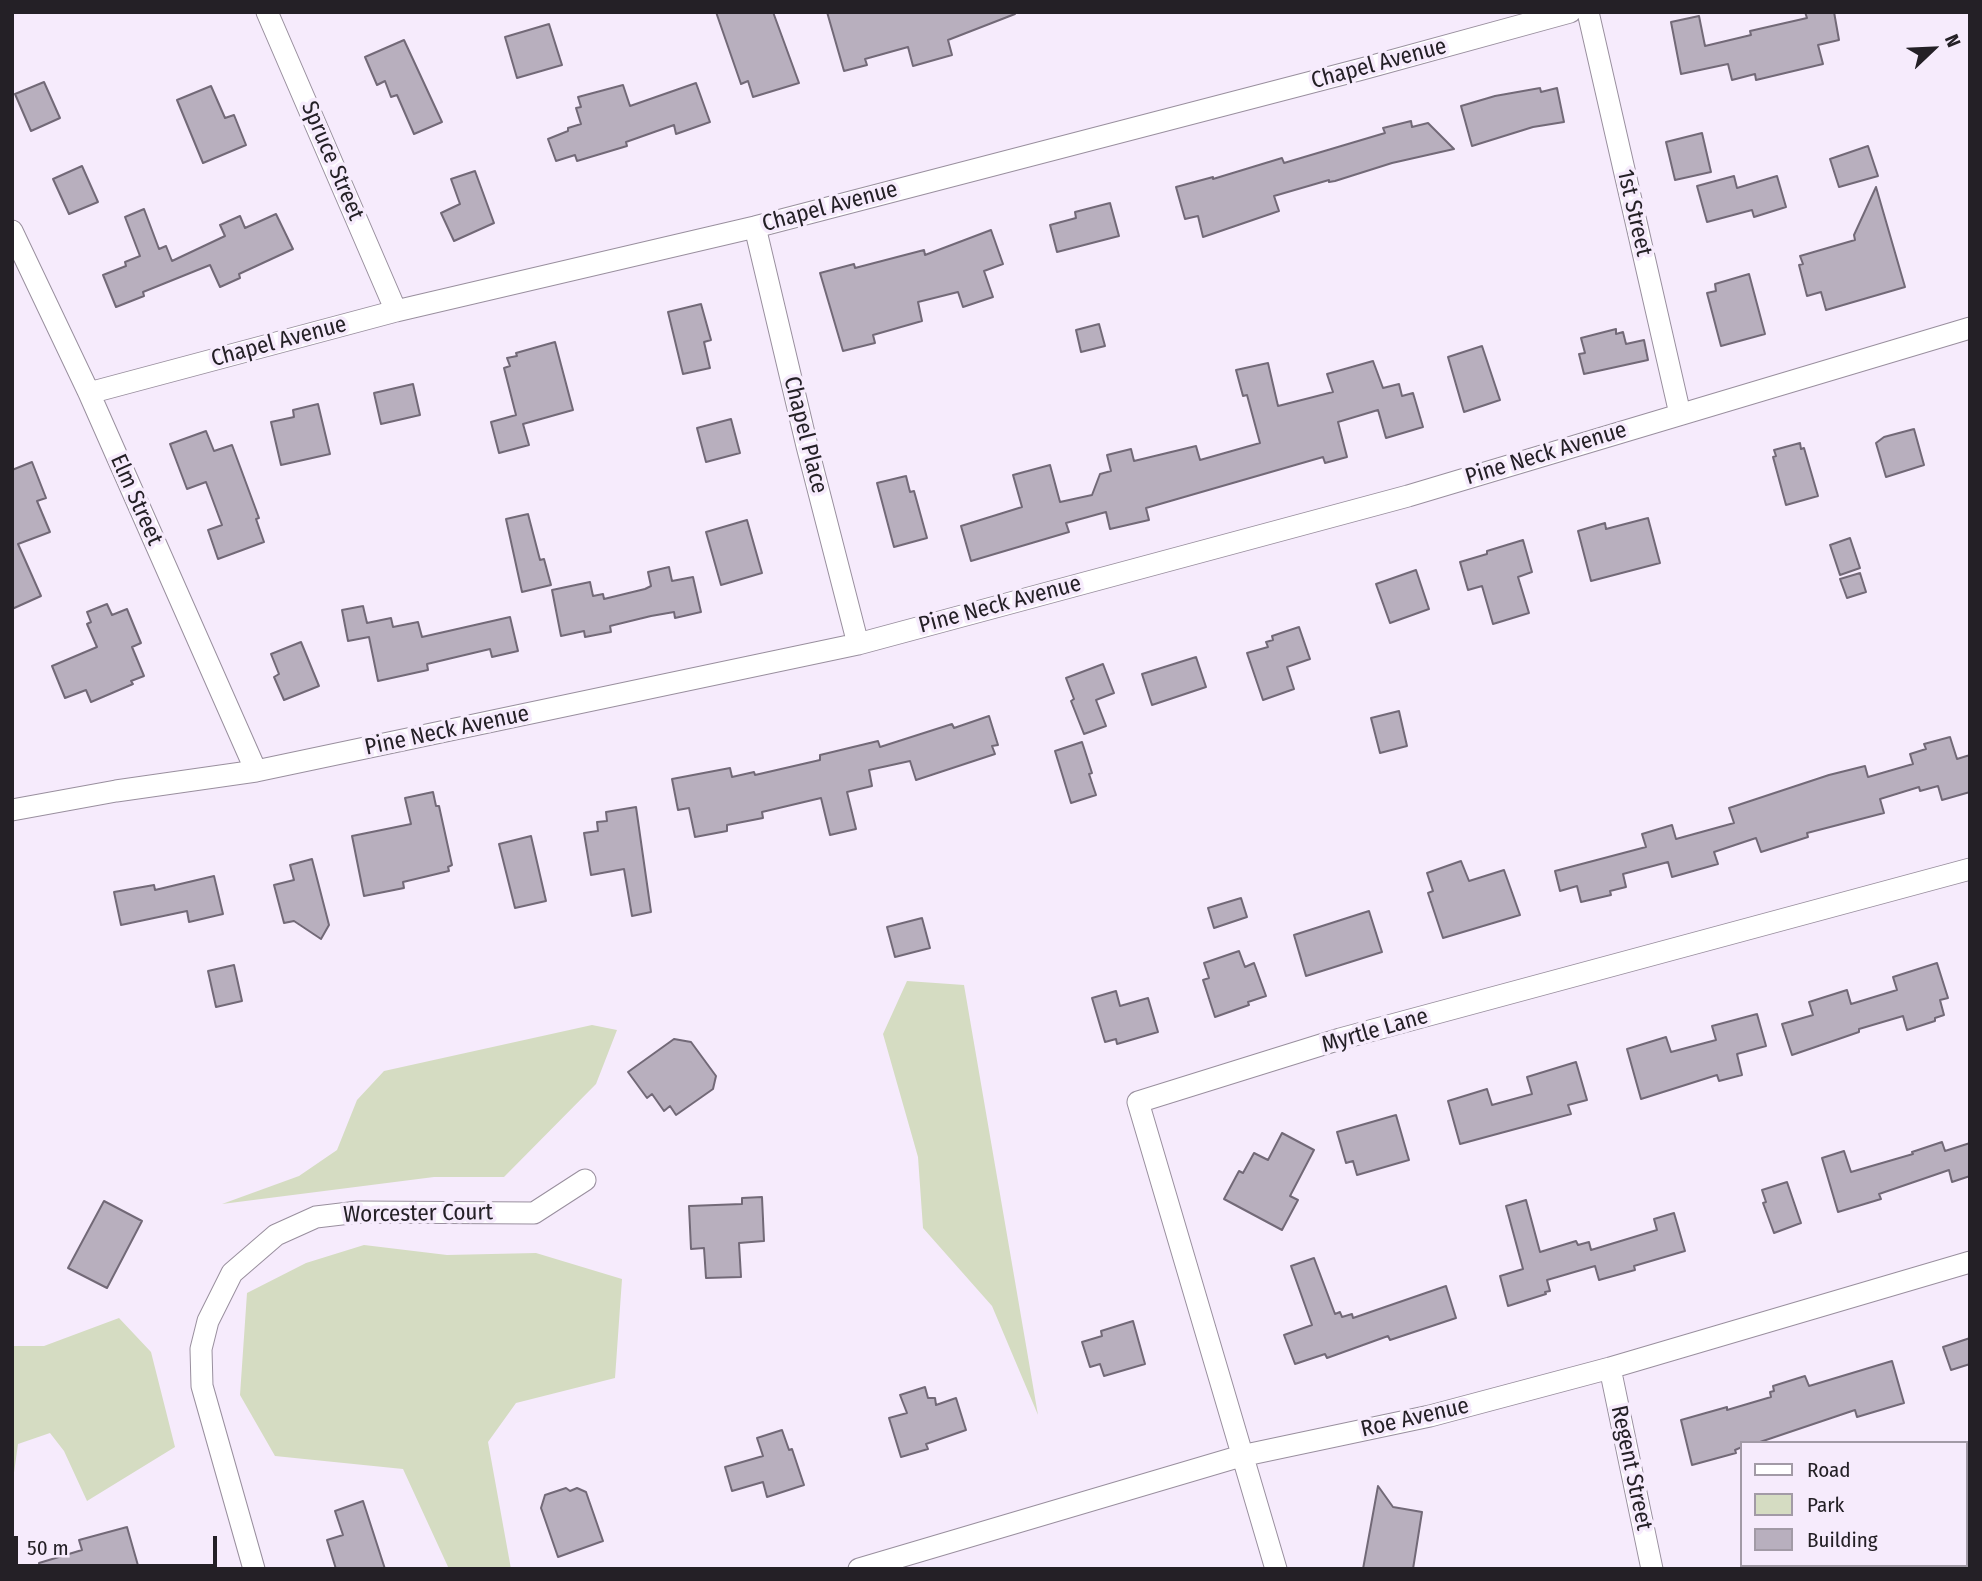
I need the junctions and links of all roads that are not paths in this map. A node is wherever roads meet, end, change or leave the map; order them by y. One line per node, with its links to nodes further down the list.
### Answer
1 (267, 12): 6 (street, Spruce Street)
2 (1570, 12): 4 (street, Chapel Avenue)
3 (1588, 12): 9 (street, 1st Street)
4 (755, 227): 6 (street, Chapel Avenue); 10 (street, Chapel Place)
5 (12, 231): 8 (street, Elm Street)
6 (396, 311): 8 (street, Chapel Avenue)
7 (1970, 328): 9 (street, Pine Neck Avenue)
8 (89, 393): 11 (street, Elm Street)
9 (1680, 414): 10 (street, Pine Neck Avenue)
10 (858, 644): 11 (street, Pine Neck Avenue)
11 (256, 771): 12 (street, Pine Neck Avenue)
12 (12, 810)
13 (1970, 869): 17 (street, Myrtle Lane)
14 (585, 1180): 18 (street, Worcester Court)
15 (1970, 1262): 16 (street, Roe Avenue)
16 (1610, 1368): 17 (street, Roe Avenue); 21 (street, Regent Street)
17 (1241, 1456): 19 (street, Roe Avenue); 20 (street)
18 (254, 1569)
19 (859, 1569)
20 (1276, 1569)
21 (1652, 1569)

